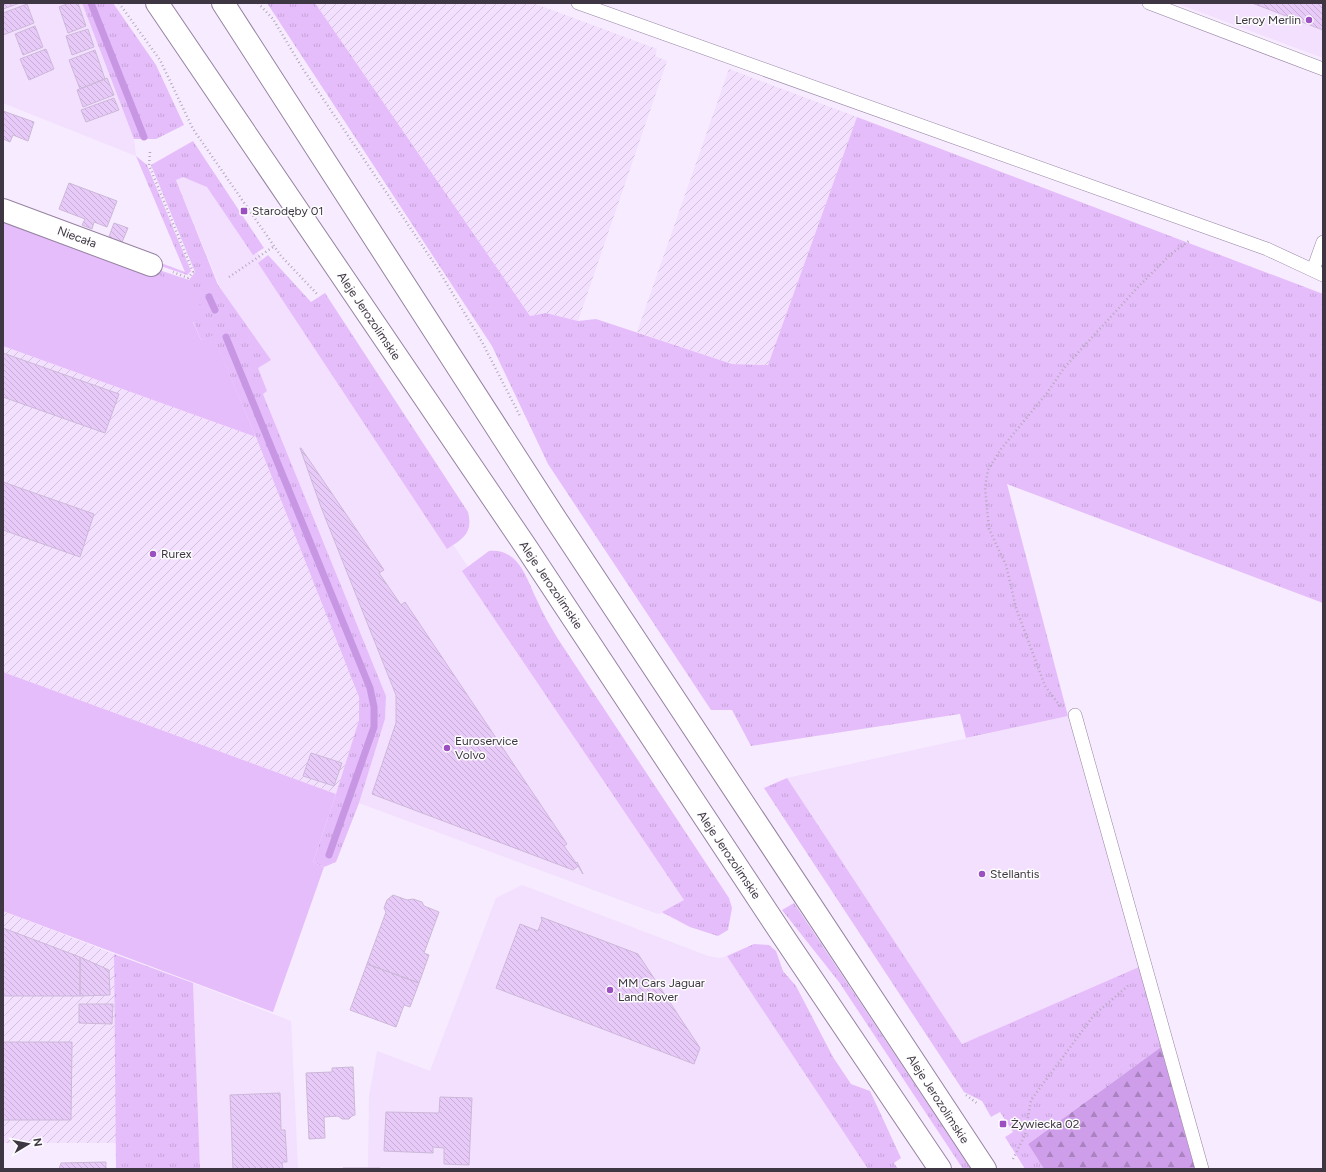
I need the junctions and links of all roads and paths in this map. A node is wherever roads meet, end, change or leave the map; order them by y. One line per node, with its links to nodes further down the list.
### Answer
1 (120, 3): 11 (path)
2 (157, 3): 19 (main road, Aleje Jerozolimskie)
3 (223, 3): 20 (main road, Aleje Jerozolimskie)
4 (578, 3): 9 (lane)
5 (1149, 3): 6 (lane)
6 (1323, 69)
7 (150, 152): 12 (path)
8 (3, 210): 12 (main road, Niecała)
9 (1207, 228): 13 (lane); 16 (path)
10 (1323, 242): 13 (lane)
11 (274, 247): 14 (path); 15 (path)
12 (152, 265)
13 (1318, 273)
14 (230, 277)
15 (318, 295)
16 (1075, 715): 17 (lane)
17 (1147, 973): 18 (path); 21 (lane)
18 (1013, 1159)
19 (940, 1169)
20 (985, 1169)
21 (1202, 1169)

